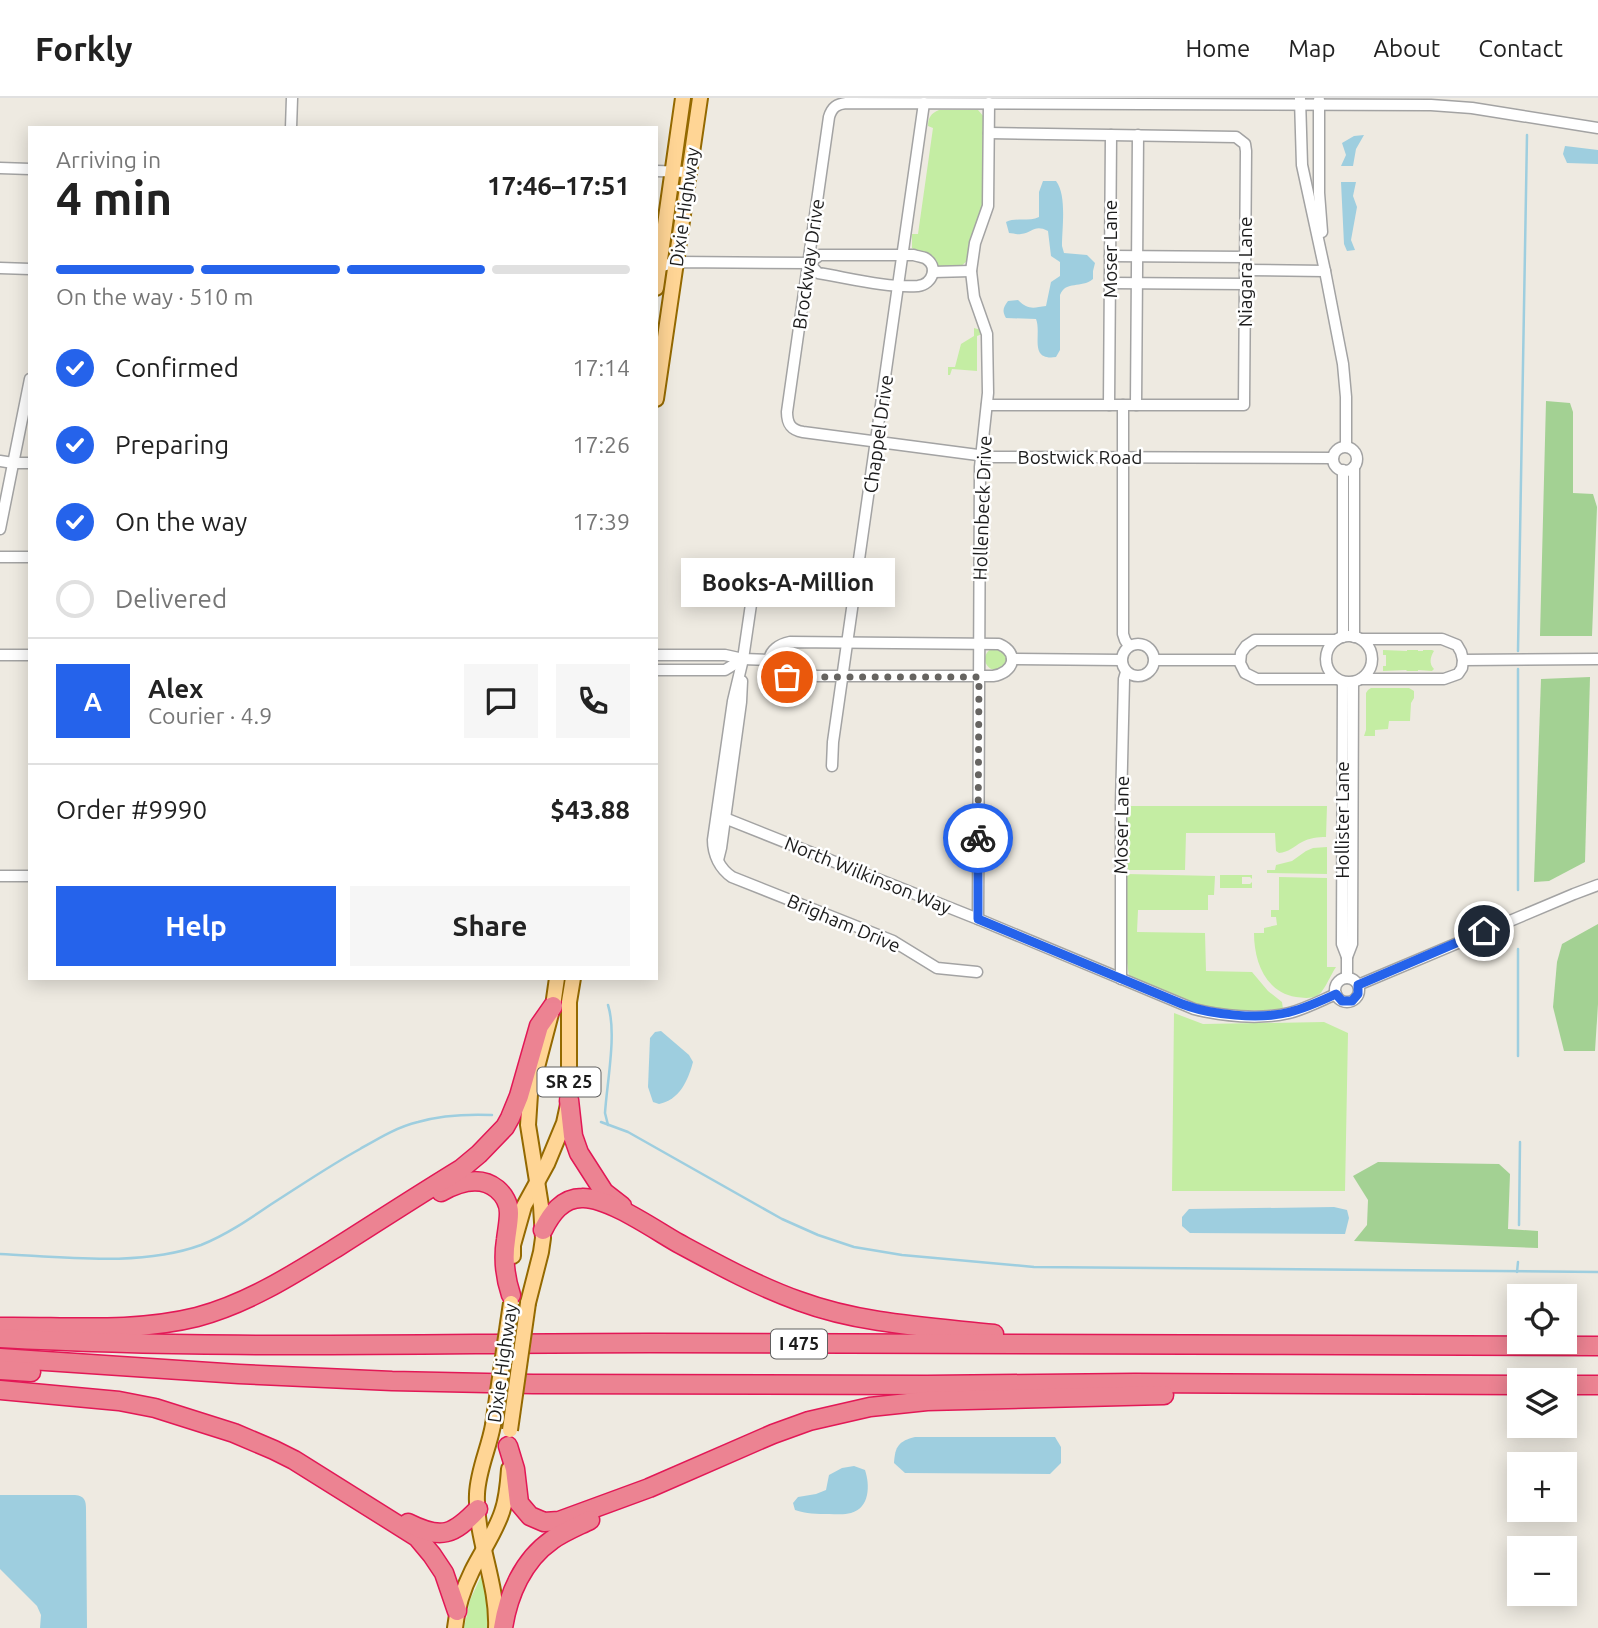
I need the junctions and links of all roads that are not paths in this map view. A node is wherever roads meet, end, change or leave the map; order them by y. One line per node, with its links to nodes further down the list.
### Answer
1 (292, 98): 9 (street)
2 (683, 98): 17 (main road, Dixie Highway)
3 (699, 98): 18 (main road, Dixie Highway)
4 (1069, 101): 5 (street); 8 (street)
5 (1300, 101): 6 (street); 30 (street)
6 (1319, 101): 10 (street); 30 (street)
7 (924, 103): 8 (street); 19 (street, Chappel Drive); 24 (street, Brockway Drive)
8 (989, 103): 11 (street, Hollenbeck Drive)
9 (292, 126)
10 (1598, 128)
11 (989, 133): 12 (street); 29 (street, Hollenbeck Drive)
12 (1111, 135): 13 (street); 20 (street, Moser Lane)
13 (1138, 135): 21 (street, Moser Lane); 22 (street, Niagara Lane)
14 (0, 169): 15 (street)
15 (28, 169)
16 (658, 172): 17 (street)
17 (672, 172): 18 (street); 26 (main road, Dixie Highway)
18 (689, 172): 23 (main road, Dixie Highway)
19 (903, 256): 24 (street); 31 (street); 35 (street, Chappel Drive)
20 (1110, 256): 21 (street); 32 (street, Moser Lane)
21 (1137, 256): 22 (street); 33 (street, Moser Lane)
22 (1245, 257): 28 (street, Niagara Lane)
23 (676, 262): 24 (street); 26 (street); 36 (main road, Dixie Highway)
24 (808, 263): 35 (street); 42 (street, Brockway Drive)
25 (0, 268): 27 (street)
26 (658, 268)
27 (28, 269)
28 (1245, 270): 30 (street); 34 (street, Niagara Lane)
29 (971, 271): 31 (street); 38 (street, Hollenbeck Drive)
30 (1325, 271): 44 (street)
31 (933, 272): 35 (street)
32 (1110, 283): 33 (street); 39 (street, Moser Lane)
33 (1137, 283): 34 (street); 41 (street, Moser Lane)
34 (1245, 284): 41 (street, Niagara Lane)
35 (899, 286): 43 (street, Chappel Drive)
36 (658, 385)
37 (28, 389): 49 (street)
38 (987, 405): 39 (street); 45 (street, Hollenbeck Drive)
39 (1109, 405): 40 (street)
40 (1123, 405): 41 (street); 46 (street)
41 (1136, 405)
42 (788, 425): 43 (street, Bostwick Road)
43 (876, 442): 45 (street, Bostwick Road); 59 (street, Chappel Drive)
44 (1346, 446): 47 (street); 51 (street)
45 (981, 456): 46 (street, Bostwick Road); 60 (street, Hollenbeck Drive)
46 (1123, 457): 47 (street, Bostwick Road); 61 (street)
47 (1333, 458): 52 (street)
48 (0, 461): 49 (street)
49 (13, 463): 50 (street); 53 (street)
50 (28, 463)
51 (1354, 467): 52 (street); 58 (street)
52 (1343, 470): 57 (street)
53 (0, 529)
54 (0, 557): 55 (street)
55 (28, 557)
56 (755, 577): 65 (street, Brigham Drive)
57 (1339, 638): 58 (street); 71 (street); 77 (street)
58 (1357, 638): 72 (street); 77 (street)
59 (848, 642): 60 (street); 68 (street); 75 (street, Chappel Drive)
60 (979, 643): 66 (street); 76 (street, Hollenbeck Drive)
61 (1129, 646): 69 (street); 70 (street)
62 (0, 655): 63 (street)
63 (28, 655)
64 (658, 655): 65 (street)
65 (743, 659): 68 (street); 73 (street); 79 (street, Brigham Drive)
66 (1012, 659): 69 (street); 76 (street)
67 (1598, 659): 72 (street)
68 (770, 660): 75 (street)
69 (1121, 660): 74 (street)
70 (1155, 660): 71 (street); 74 (street)
71 (1240, 660): 77 (street)
72 (1463, 660): 77 (street)
73 (658, 670)
74 (1126, 672): 86 (street, Moser Lane)
75 (843, 677): 76 (street); 78 (street, Chappel Drive)
76 (979, 677): 83 (street, Hollenbeck Drive)
77 (1348, 681): 85 (street, Hollister Lane)
78 (832, 766)
79 (721, 817): 83 (street, North Wilkinson Way); 84 (street, Brigham Drive)
80 (0, 876): 81 (street)
81 (28, 876)
82 (1598, 885): 89 (street, North Wilkinson Way)
83 (978, 919): 86 (street, North Wilkinson Way)
84 (977, 972)
85 (1347, 978): 89 (street); 90 (street)
86 (1121, 979): 90 (street, North Wilkinson Way)
87 (557, 980): 91 (main road, Dixie Highway / SR 25)
88 (573, 980): 92 (main road, Dixie Highway / SR 25)
89 (1358, 985): 90 (street, North Wilkinson Way)
90 (1336, 994)
91 (553, 1006): 93 (main road, Dixie Highway / SR 25); 96 (highway)
92 (569, 1100): 93 (main road, Dixie Highway / SR 25); 94 (highway)
93 (538, 1180): 95 (main road, Dixie Highway / SR 25); 97 (main road, Dixie Highway / SR 25)
94 (635, 1217): 95 (highway); 100 (highway)
95 (543, 1230): 97 (main road, Dixie Highway / SR 25)
96 (265, 1290): 97 (highway); 98 (highway)
97 (517, 1300): 112 (main road, Dixie Highway / SR 25, bridge); 115 (main road, Dixie Highway, bridge)
98 (0, 1326)
99 (0, 1338): 100 (highway, I 475)
100 (1144, 1344): 101 (highway, I 475)
101 (1598, 1346)
102 (0, 1358): 104 (highway, I 475)
103 (0, 1370): 104 (highway)
104 (533, 1384): 105 (highway, I 475)
105 (1416, 1385): 106 (highway, I 475); 113 (highway)
106 (1507, 1385)
107 (1577, 1385): 108 (highway)
108 (1598, 1385)
109 (0, 1390): 111 (highway)
110 (0, 1401): 111 (highway)
111 (167, 1413): 114 (highway)
112 (509, 1438): 113 (highway); 116 (main road, Dixie Highway / SR 25)
113 (649, 1488): 119 (highway)
114 (345, 1492): 115 (highway); 117 (highway)
115 (478, 1509): 116 (main road, Dixie Highway)
116 (484, 1548): 117 (main road, Dixie Highway / SR 25); 118 (main road, Dixie Highway)
117 (456, 1620)
118 (496, 1628)
119 (503, 1628)

